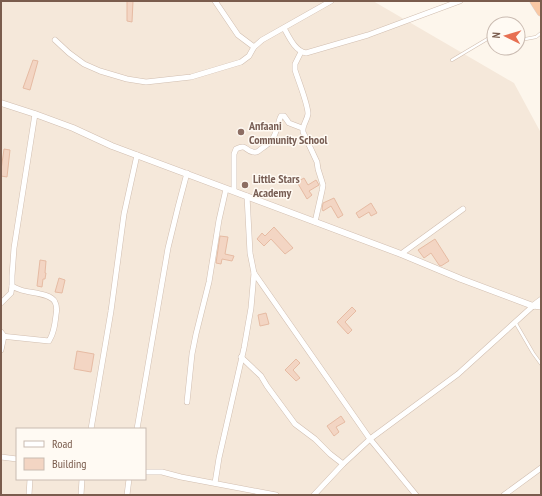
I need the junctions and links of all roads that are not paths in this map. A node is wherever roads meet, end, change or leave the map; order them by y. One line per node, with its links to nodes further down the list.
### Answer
1 (215, 1): 11 (street)
2 (331, 1): 6 (street)
3 (460, 1): 12 (street)
4 (534, 1): 5 (highway)
5 (541, 12)
6 (284, 28): 11 (street); 12 (street)
7 (541, 33): 8 (lane)
8 (526, 39)
9 (55, 40): 11 (street)
10 (486, 40): 13 (lane)
11 (254, 47)
12 (301, 52): 16 (street)
13 (452, 60)
14 (1, 103): 15 (street)
15 (35, 114): 17 (street); 26 (street)
16 (302, 128): 20 (street); 23 (street)
17 (137, 155): 18 (street); 37 (street)
18 (187, 173): 19 (street); 38 (street)
19 (226, 189): 20 (street); 36 (street)
20 (234, 192): 21 (street)
21 (247, 196): 23 (street); 25 (street)
22 (463, 210): 24 (street)
23 (315, 222): 24 (street)
24 (401, 254): 29 (street)
25 (254, 273): 34 (street); 39 (street)
26 (12, 286): 28 (street); 32 (street)
27 (541, 300): 29 (street)
28 (1, 303)
29 (533, 306): 30 (street); 31 (street)
30 (541, 307)
31 (515, 322): 35 (lane); 39 (street)
32 (2, 335): 33 (street)
33 (1, 350)
34 (241, 357): 42 (street); 48 (street)
35 (541, 364)
36 (186, 402)
37 (91, 428)
38 (137, 428)
39 (370, 439): 42 (street); 54 (street)
40 (1, 457): 41 (street)
41 (16, 459)
42 (343, 464): 53 (street)
43 (541, 468): 55 (street)
44 (146, 472): 48 (street)
45 (30, 480): 49 (street)
46 (82, 480): 50 (street)
47 (129, 480): 51 (street)
48 (215, 483): 52 (street)
49 (29, 495)
50 (81, 495)
51 (127, 495)
52 (276, 495)
53 (314, 495)
54 (416, 495)
55 (504, 495)

